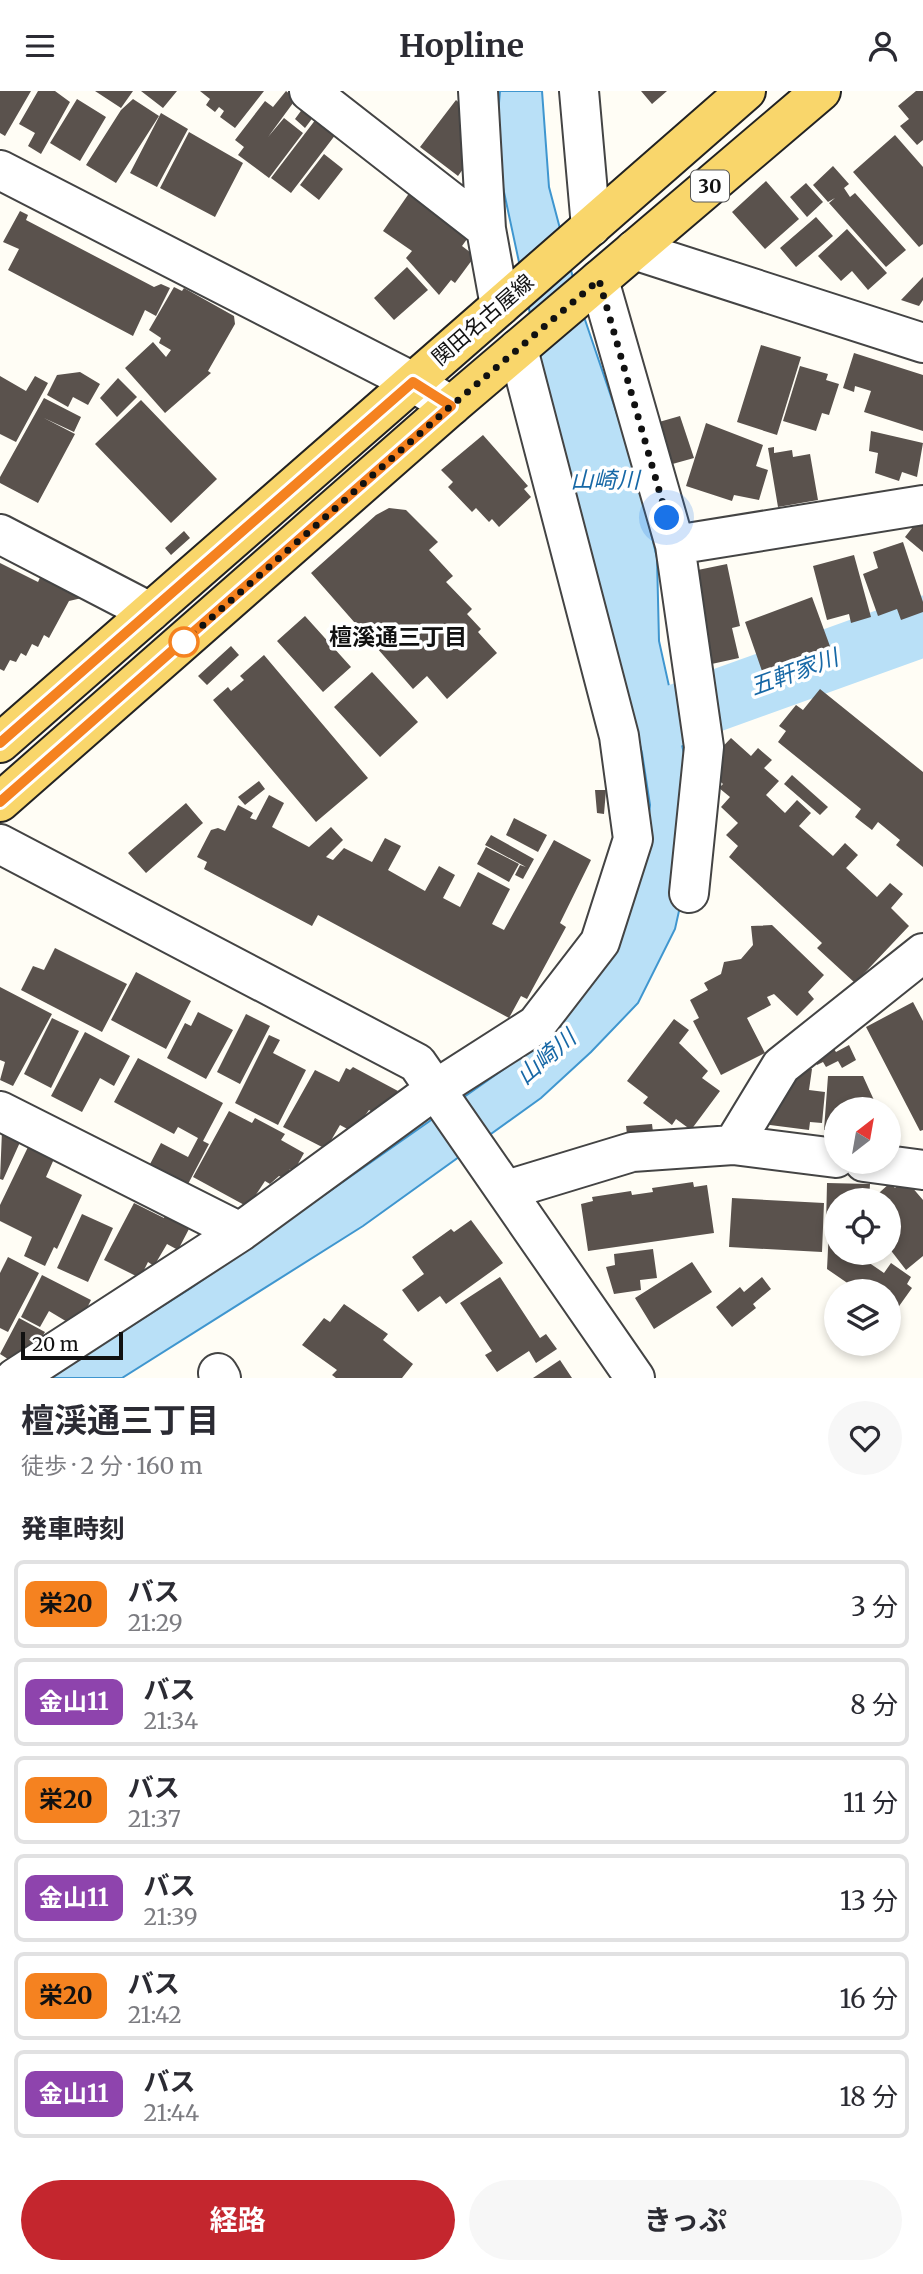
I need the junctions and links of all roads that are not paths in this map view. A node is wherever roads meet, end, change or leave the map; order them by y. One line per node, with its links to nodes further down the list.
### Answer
1 (309, 91): 7 (street)
2 (478, 91): 7 (street)
3 (579, 91): 8 (street)
4 (746, 91): 8 (main road, 関田名古屋線 / 30)
5 (821, 91): 9 (main road, 関田名古屋線 / 30)
6 (0, 170): 14 (street)
7 (486, 229): 11 (street)
8 (587, 230): 11 (main road, 関田名古屋線 / 30)
9 (634, 250): 10 (main road, 関田名古屋線 / 30); 12 (street)
10 (599, 280): 13 (main road, 関田名古屋線 / 30); 18 (street)
11 (500, 306): 14 (main road, 関田名古屋線 / 30)
12 (923, 343)
13 (518, 349): 15 (main road, 関田名古屋線 / 30); 25 (street)
14 (413, 382): 15 (street); 19 (main road, 関田名古屋線 / 30)
15 (451, 406): 21 (main road, 関田名古屋線 / 30)
16 (923, 505): 18 (street)
17 (0, 534): 19 (street)
18 (675, 545): 23 (street)
19 (150, 612): 20 (main road, 関田名古屋線 / 30)
20 (0, 743)
21 (0, 802)
22 (0, 844): 25 (street)
23 (689, 893)
24 (923, 953): 27 (street)
25 (439, 1093): 31 (street); 32 (street)
26 (0, 1111): 32 (street)
27 (733, 1145): 28 (street); 31 (street)
28 (824, 1157)
29 (901, 1167): 30 (street)
30 (923, 1170)
31 (498, 1176): 34 (street)
32 (240, 1232): 33 (street)
33 (15, 1378)
34 (635, 1378)

